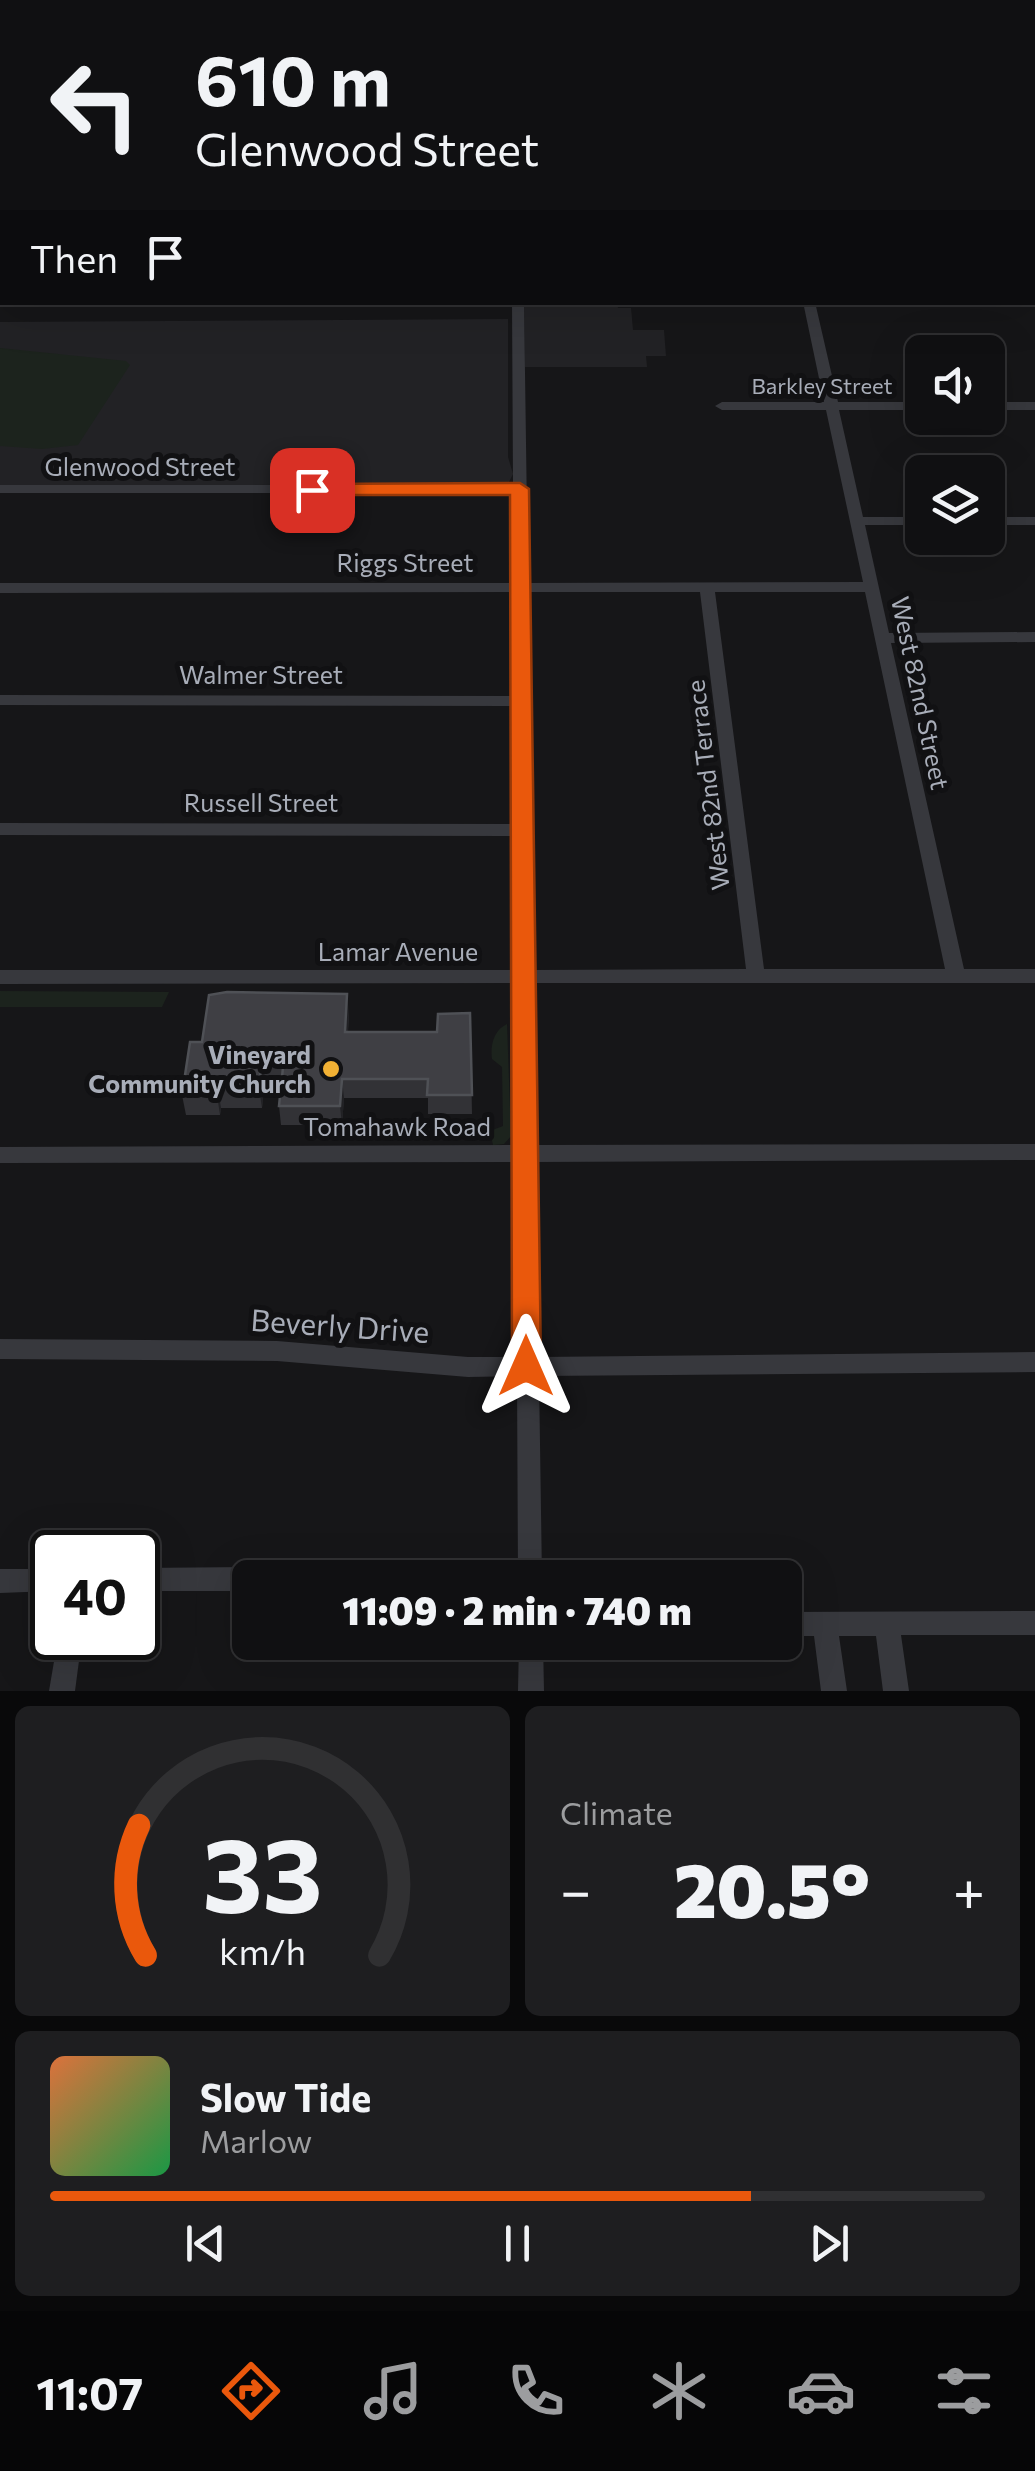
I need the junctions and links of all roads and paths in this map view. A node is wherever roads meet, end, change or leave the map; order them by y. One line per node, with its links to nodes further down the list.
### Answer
1 (518, 305): 9 (street)
2 (810, 305): 4 (street, West 82nd Street)
3 (722, 406): 4 (street, Barkley Street)
4 (832, 406): 5 (street, Barkley Street); 10 (street, West 82nd Street)
5 (905, 406)
6 (1005, 406): 7 (street)
7 (1035, 406)
8 (0, 489): 9 (street, Glenwood Street)
9 (520, 489): 16 (street)
10 (856, 521): 11 (street); 14 (street, West 82nd Street)
11 (905, 521)
12 (1005, 521): 13 (street)
13 (1035, 521)
14 (871, 587): 17 (street, Riggs Street); 19 (street, West 82nd Street)
15 (0, 588): 16 (street, Riggs Street)
16 (520, 588): 17 (street, Riggs Street); 21 (street)
17 (707, 588): 28 (street, West 82nd Terrace)
18 (1035, 637): 19 (street)
19 (882, 638): 24 (street, West 82nd Street)
20 (0, 700): 21 (street, Walmer Street)
21 (521, 701): 23 (street)
22 (0, 828): 23 (street, Russell Street)
23 (522, 830): 27 (street)
24 (956, 976): 25 (street, Lamar Avenue); 28 (street, Lamar Avenue)
25 (1035, 976)
26 (0, 977): 27 (street, Lamar Avenue)
27 (523, 977): 28 (street, Lamar Avenue); 30 (street)
28 (756, 978)
29 (1035, 1152): 30 (street, Tomahawk Road)
30 (526, 1154): 31 (street, Tomahawk Road); 34 (street)
31 (0, 1155)
32 (0, 1349): 34 (street, Beverly Drive)
33 (1035, 1362): 34 (street, Beverly Drive)
34 (526, 1366): 35 (street)
35 (530, 1560)
36 (30, 1580): 39 (street)
37 (160, 1580): 38 (street)
38 (232, 1580)
39 (0, 1581)
40 (887, 1622): 41 (street); 43 (street); 49 (street)
41 (1035, 1623)
42 (802, 1624): 43 (street)
43 (824, 1624): 48 (street)
44 (67, 1660): 46 (street)
45 (530, 1660): 47 (street)
46 (62, 1691)
47 (531, 1691)
48 (834, 1691)
49 (896, 1691)

